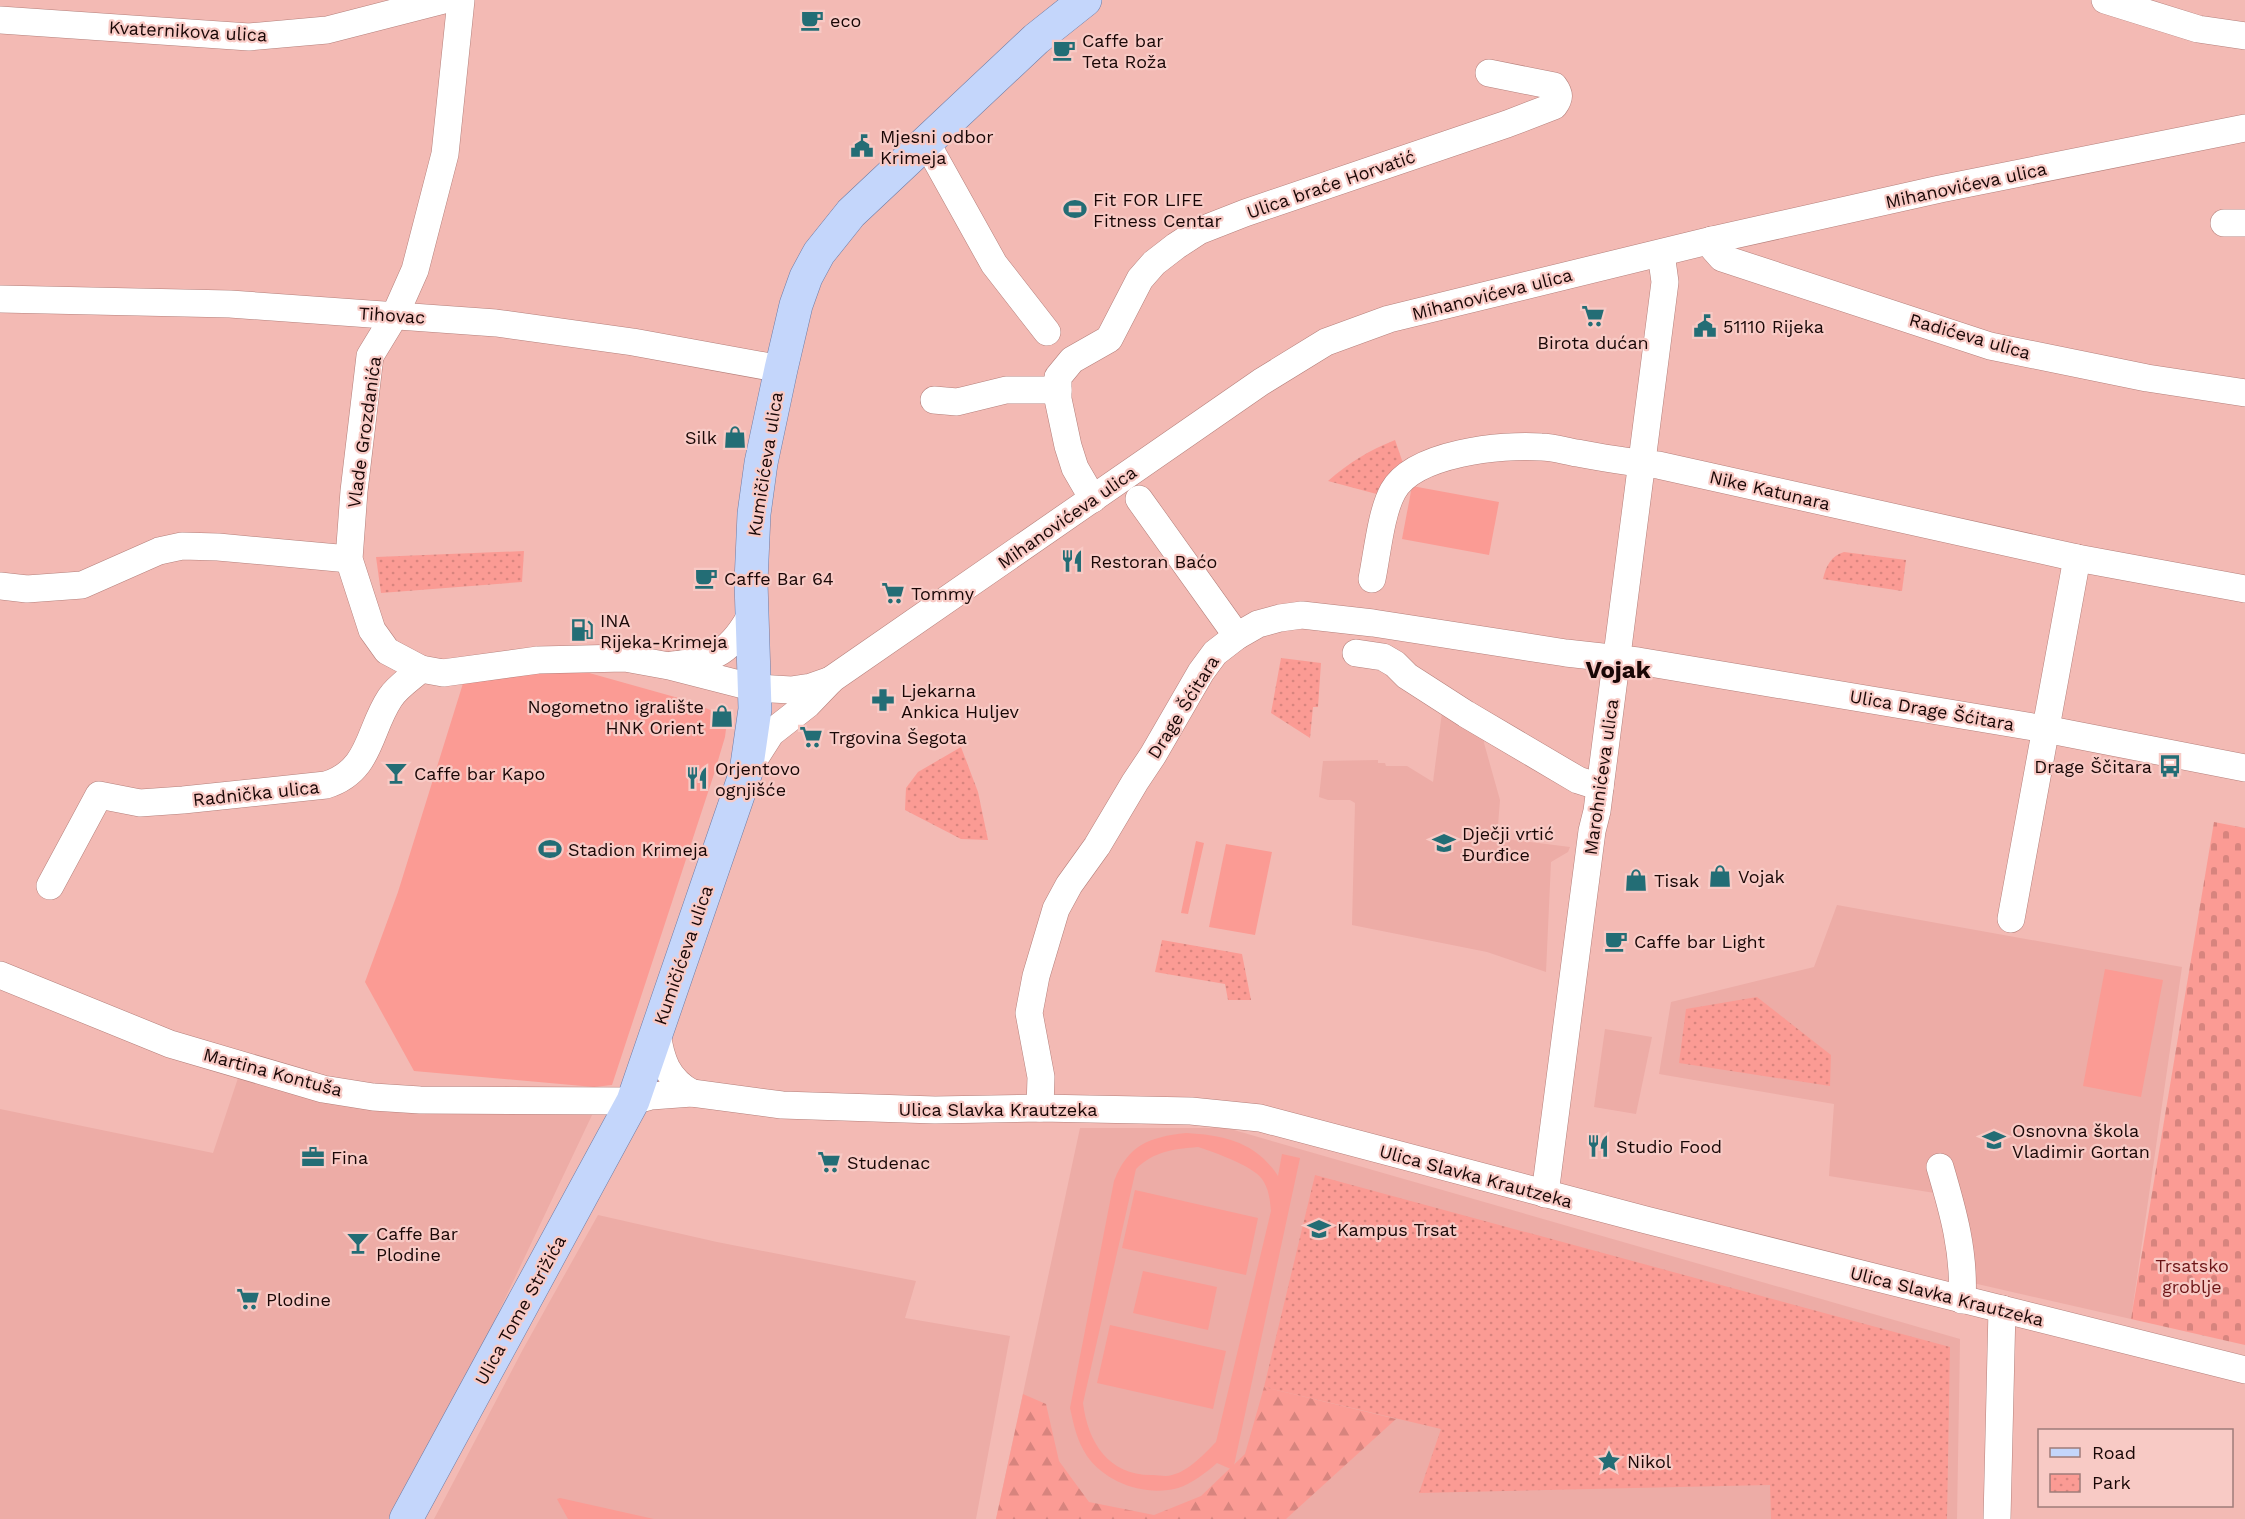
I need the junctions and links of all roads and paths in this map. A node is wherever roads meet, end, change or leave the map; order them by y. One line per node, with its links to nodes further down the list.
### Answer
1 (444, 0): 5 (street, Kvaternikova ulica)
2 (461, 0): 13 (street, Vlade Grozdanića)
3 (1085, 0): 9 (main road, Kumičićeva ulica)
4 (2105, 0): 6 (street)
5 (0, 20)
6 (2245, 36)
7 (1489, 73): 16 (street, Ulica braće Horvatić)
8 (2245, 128): 10 (street, Mihanovićeva ulica)
9 (926, 142): 14 (street); 15 (main road, Kumičićeva ulica)
10 (1712, 240): 11 (street, Mihanovićeva ulica); 17 (street, Radićeva ulica)
11 (1661, 253): 19 (street, Marohnićeva ulica); 20 (street, Mihanovićeva ulica)
12 (0, 299): 13 (street, Tihovac)
13 (395, 315): 15 (street, Tihovac); 23 (street, Vlade Grozdanića)
14 (1047, 332)
15 (781, 369): 27 (main road, Kumičićeva ulica)
16 (1058, 390): 18 (street); 20 (street, Ulica braće Horvatić)
17 (2245, 393)
18 (934, 400)
19 (1642, 464): 22 (street, Nike Katunara); 24 (street, Nike Katunara); 30 (street, Marohnićeva ulica)
20 (1093, 499): 33 (street, Mihanovićeva ulica)
21 (1139, 499): 28 (street)
22 (2077, 558): 26 (street, Nike Katunara); 35 (street)
23 (350, 559): 25 (street); 32 (street, Vlade Grozdanića)
24 (1372, 579)
25 (0, 586)
26 (2245, 589)
27 (752, 613): 31 (street); 34 (main road, Kumičićeva ulica)
28 (1237, 636): 30 (street, Drage Šćitara); 45 (street, Drage Šćitara)
29 (1356, 653): 38 (street)
30 (1618, 658): 35 (street, Ulica Drage Šćitara); 38 (street, Marohnićeva ulica)
31 (669, 666): 32 (street); 34 (street)
32 (421, 669): 39 (street, Radnička ulica)
33 (832, 679): 34 (street, Mihanovićeva ulica); 37 (street, Mihanovićeva ulica)
34 (755, 688): 37 (main road, Kumičićeva ulica)
35 (2044, 729): 36 (street, Ulica Drage Šćitara); 40 (street)
36 (2245, 768)
37 (746, 772): 42 (main road, Kumičićeva ulica)
38 (1600, 787): 47 (street, Marohnićeva ulica)
39 (51, 886)
40 (2011, 918)
41 (0, 975): 44 (street, Martina Kontuša)
42 (657, 1033): 43 (street); 44 (main road, Kumičićeva ulica)
43 (692, 1093): 44 (street, Ulica Slavka Krautzeka); 45 (street, Ulica Slavka Krautzeka)
44 (633, 1101): 51 (main road, Ulica Tome Strižića)
45 (1040, 1108): 47 (street, Ulica Slavka Krautzeka)
46 (1940, 1167): 48 (street)
47 (1545, 1194): 48 (street, Ulica Slavka Krautzeka)
48 (1962, 1300): 49 (street, Ulica Slavka Krautzeka)
49 (2002, 1309): 50 (street, Ulica Slavka Krautzeka); 52 (street)
50 (2245, 1370)
51 (406, 1519)
52 (1997, 1519)

